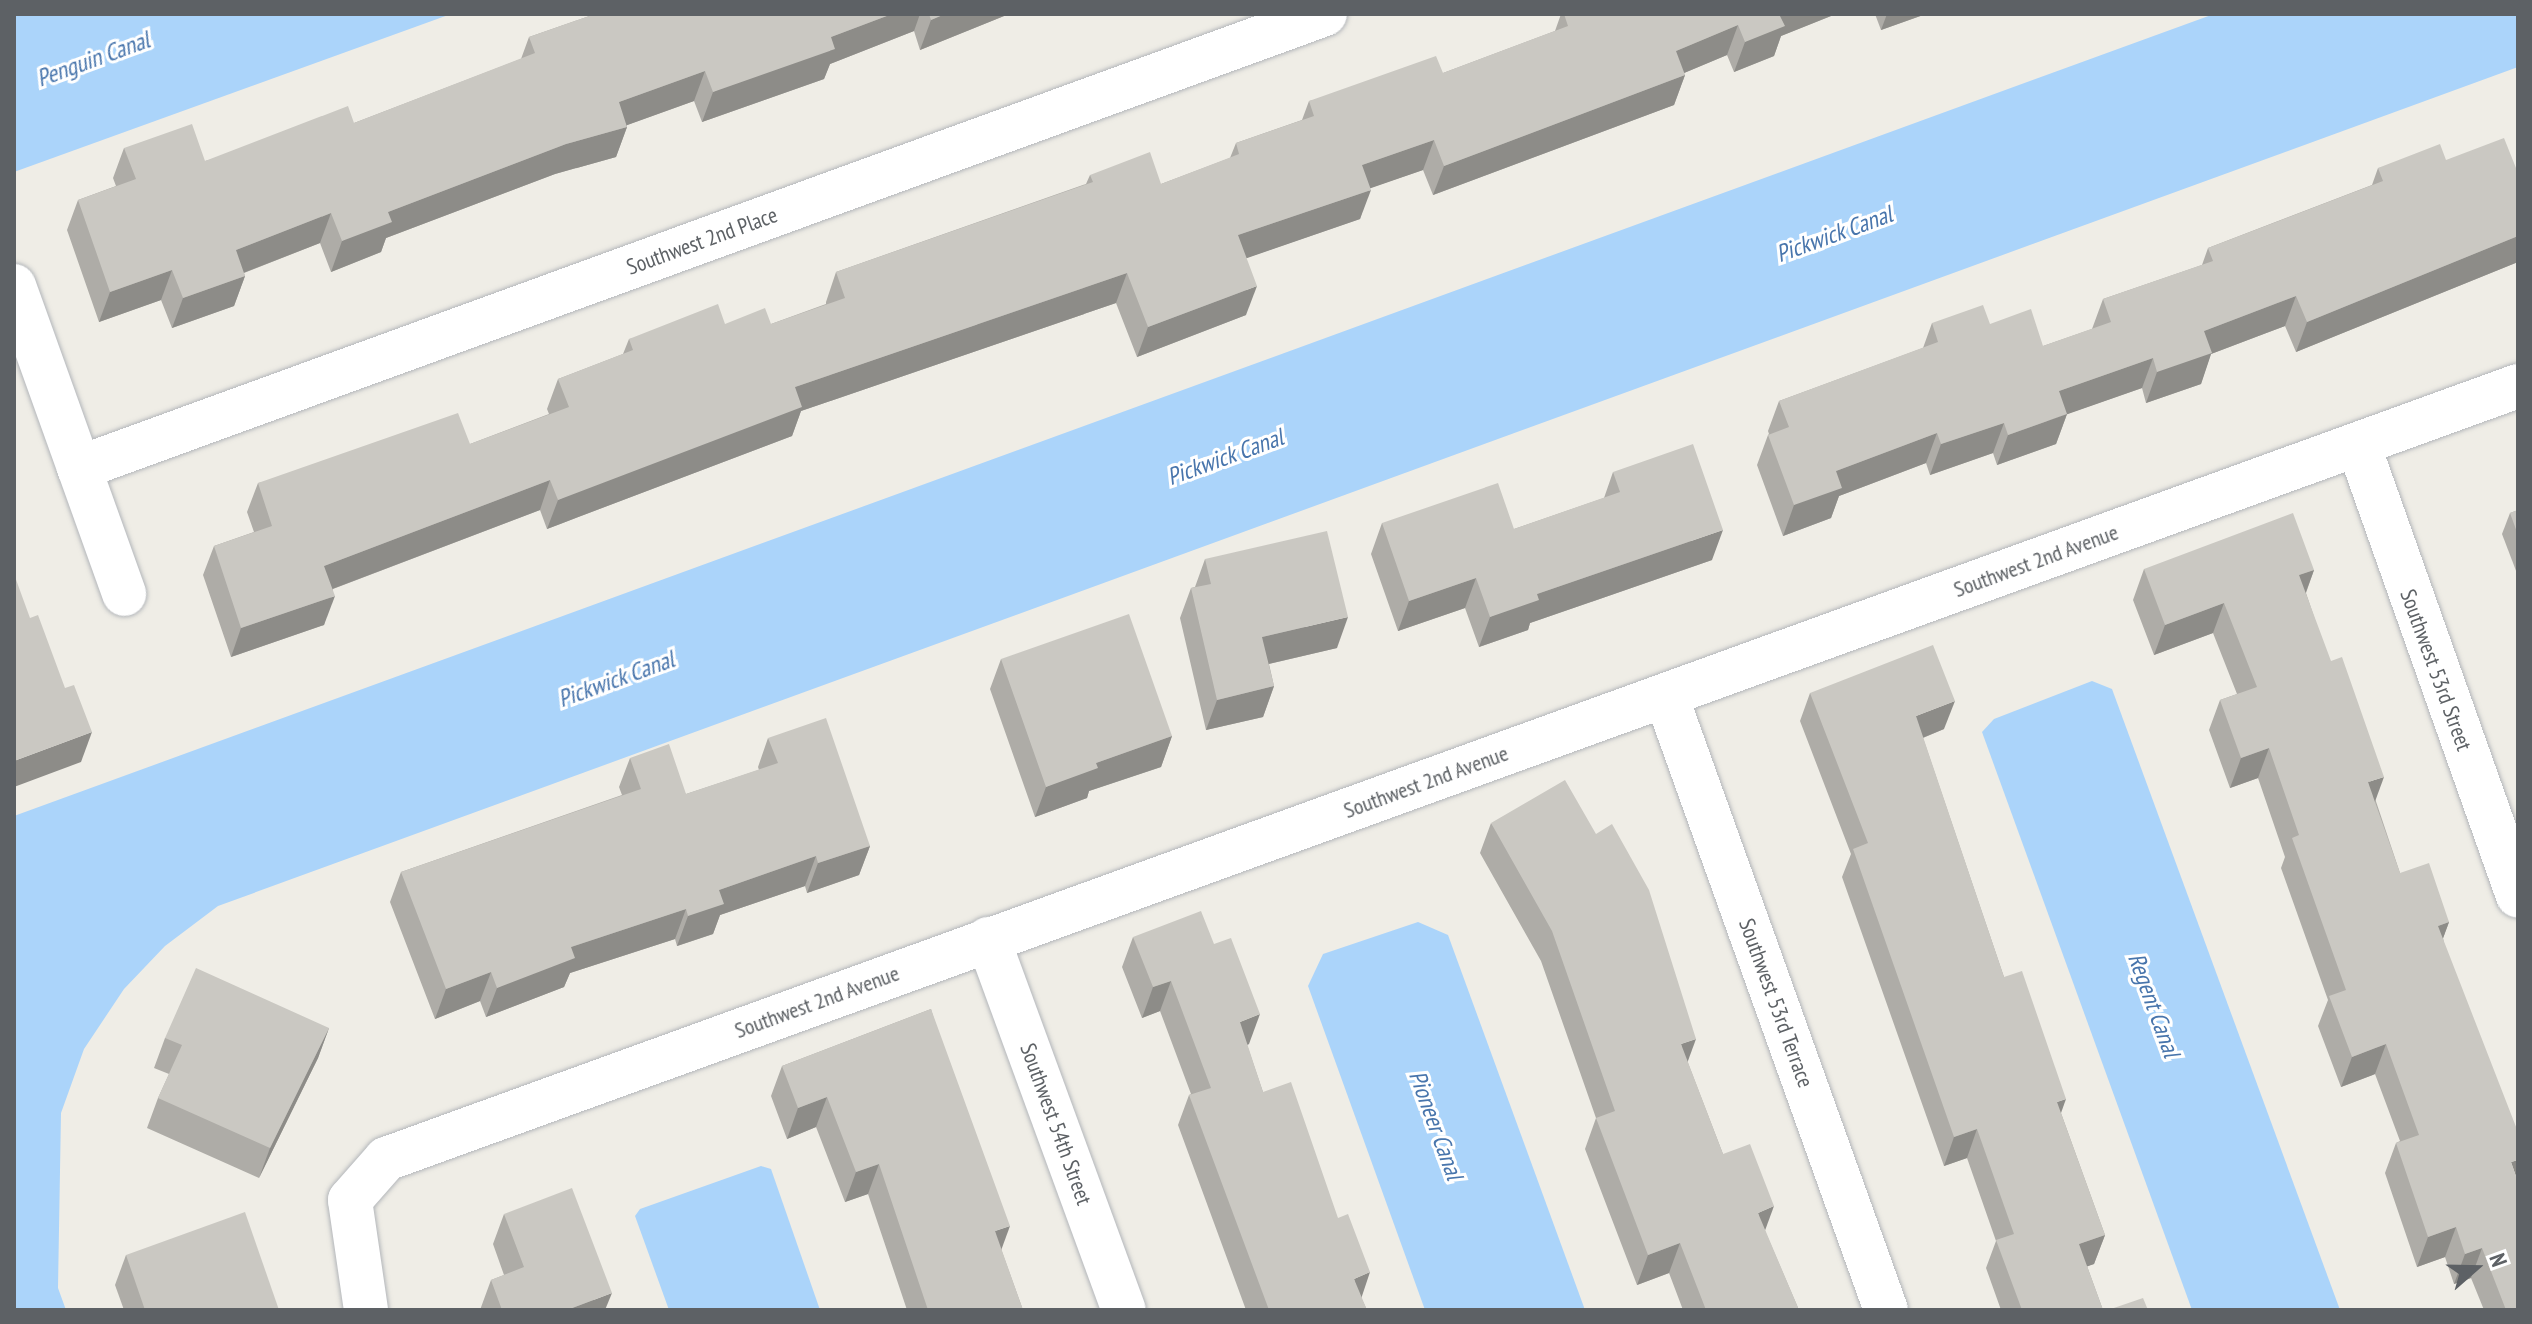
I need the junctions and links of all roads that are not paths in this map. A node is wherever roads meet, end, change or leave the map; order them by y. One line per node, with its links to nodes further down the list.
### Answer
1 (1325, 14): 5 (street, Southwest 2nd Place)
2 (14, 286): 5 (street)
3 (2518, 386): 4 (street, Southwest 2nd Avenue)
4 (2358, 444): 7 (street, Southwest 2nd Avenue); 8 (street, Southwest 53rd Street)
5 (79, 468): 6 (street)
6 (124, 594)
7 (1666, 696): 9 (street, Southwest 2nd Avenue); 12 (street, Southwest 53rd Terrace)
8 (2518, 895)
9 (988, 939): 10 (street, Southwest 2nd Avenue); 11 (street, Southwest 54th Street)
10 (366, 1310)
11 (1124, 1310)
12 (1886, 1310)

